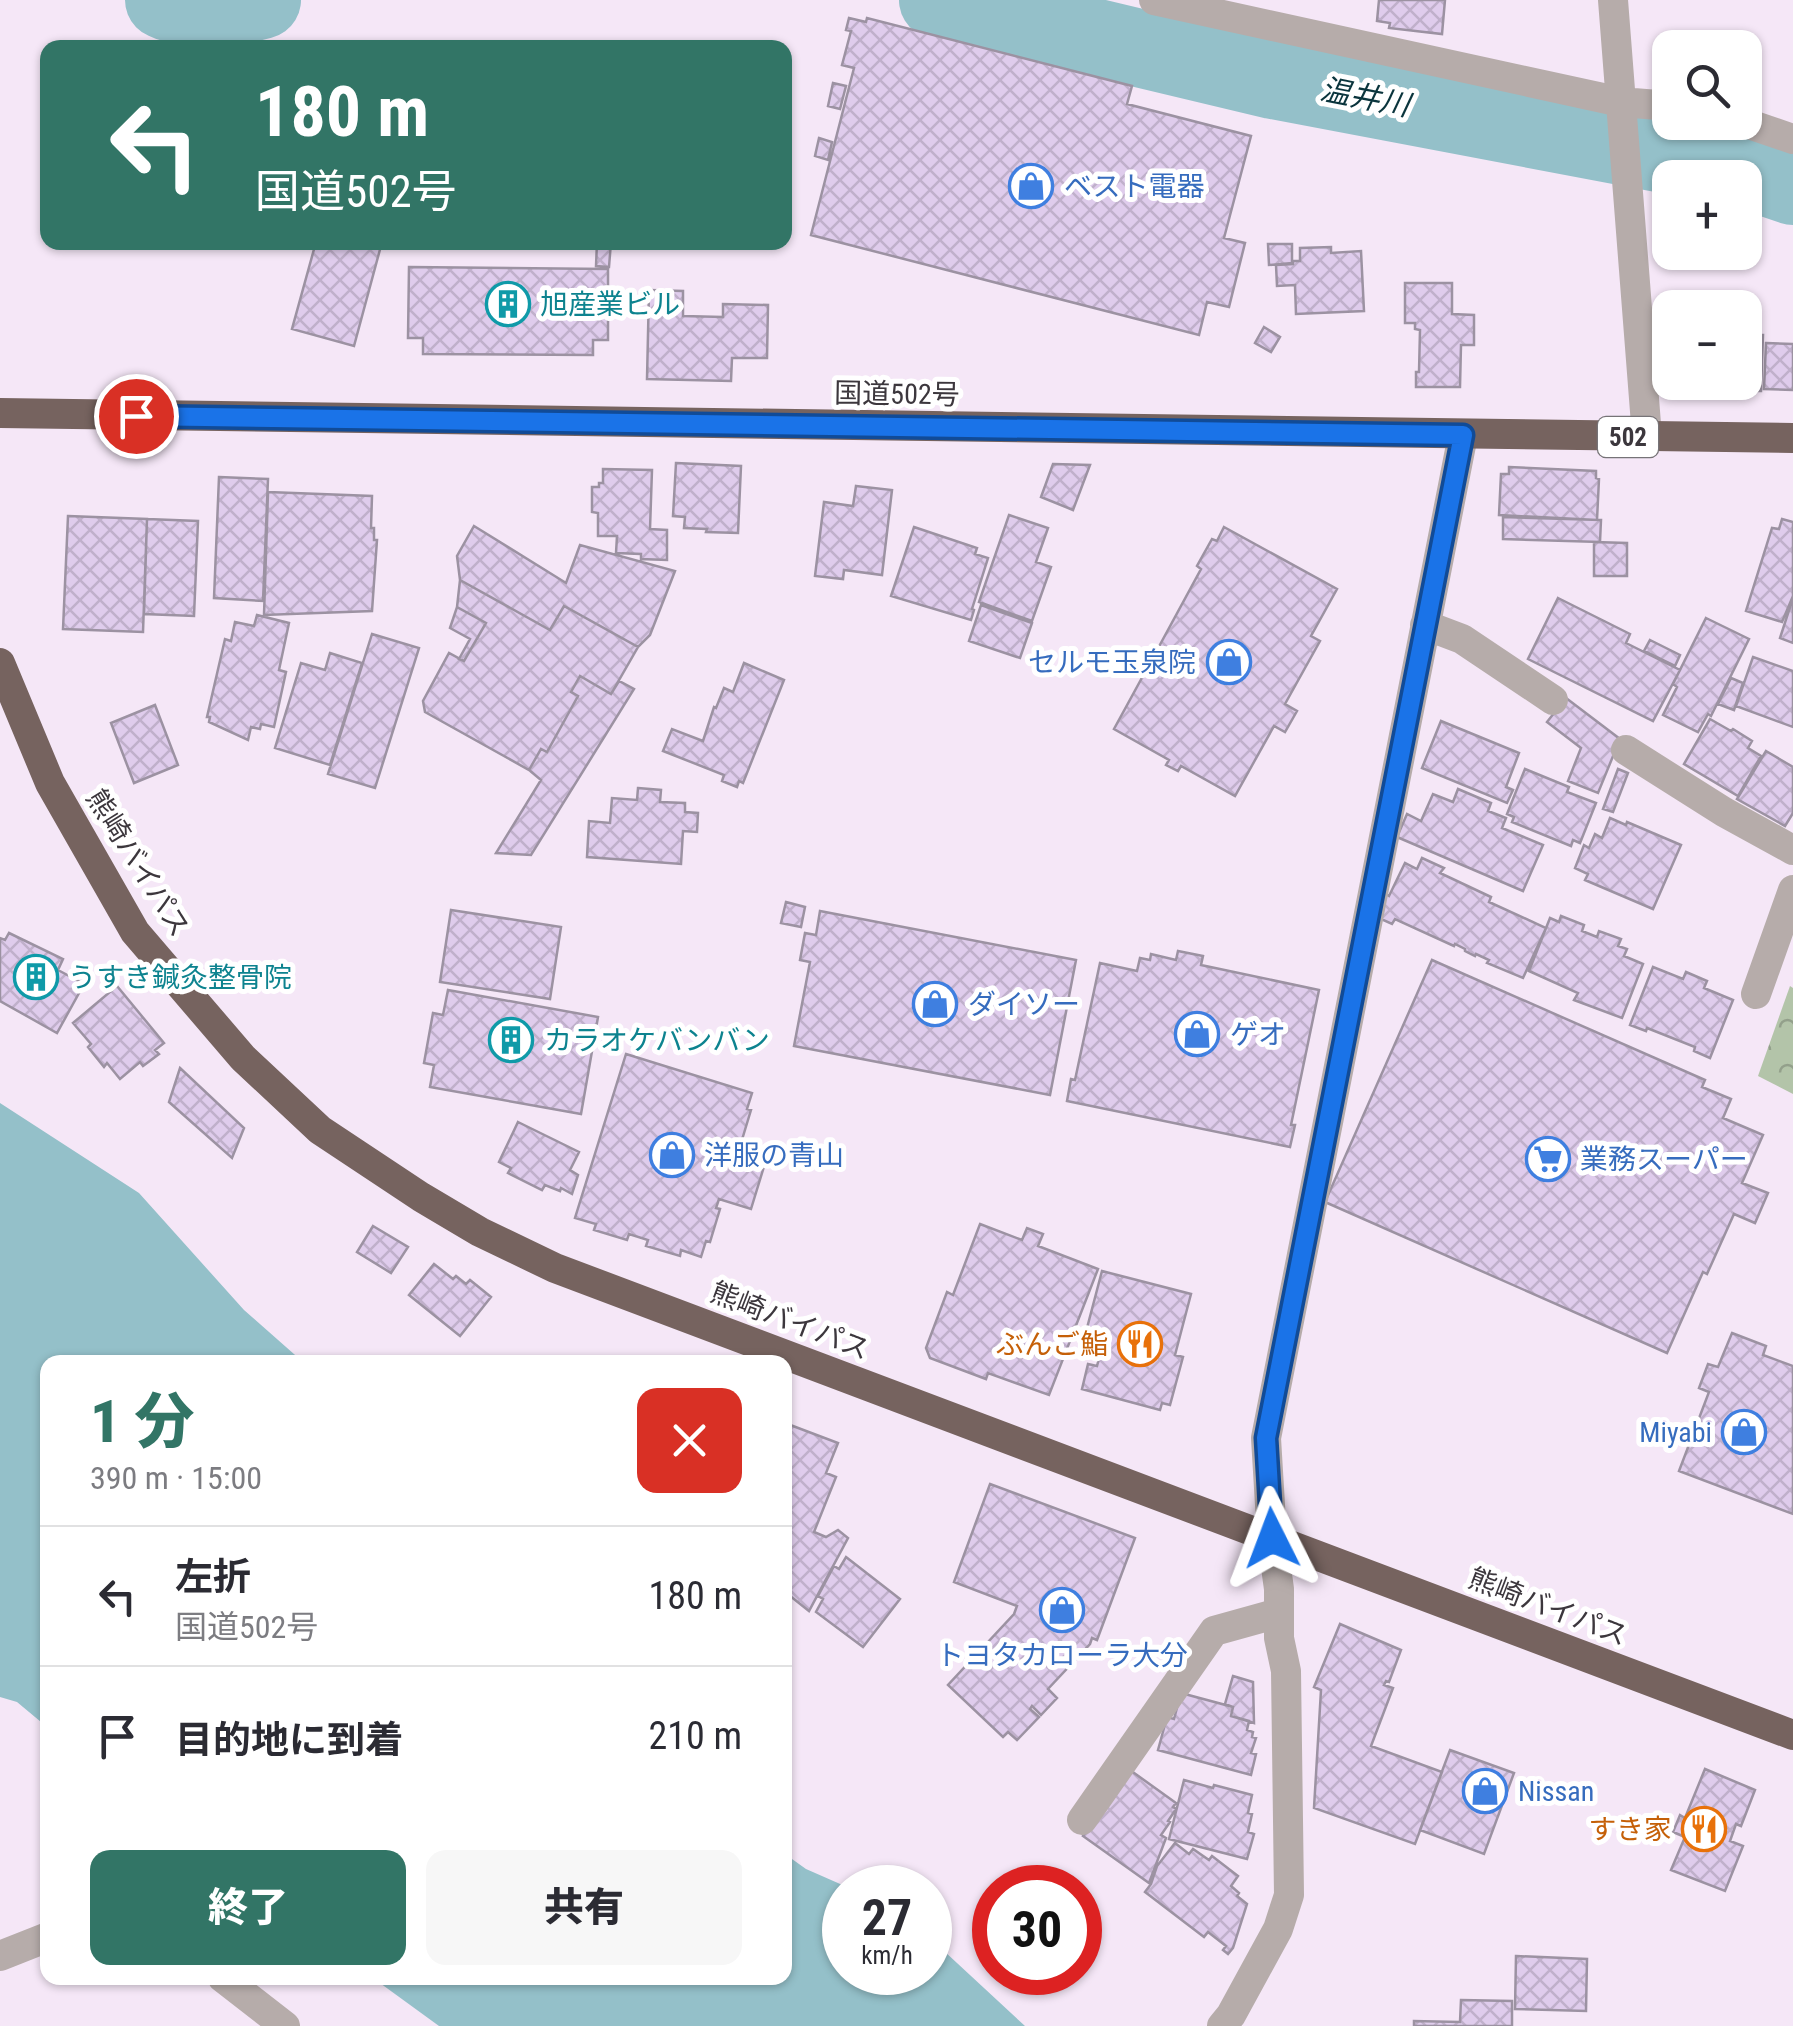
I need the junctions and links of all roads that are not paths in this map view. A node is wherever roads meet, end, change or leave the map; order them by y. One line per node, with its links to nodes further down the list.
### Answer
1 (1154, 0): 4 (street)
2 (1614, 0): 4 (street)
3 (1652, 108): 4 (street)
4 (1621, 111): 9 (street)
5 (1762, 128): 6 (street)
6 (1793, 139)
7 (0, 414): 8 (highway, 国道502号 / 502)
8 (1463, 435): 9 (highway, 国道502号 / 502); 11 (street)
9 (1647, 437): 10 (highway, 国道502号 / 502)
10 (1793, 438)
11 (1425, 625): 13 (street); 20 (street)
12 (0, 663): 18 (highway, 熊崎バイパス)
13 (1554, 700)
14 (1626, 750): 15 (street)
15 (1793, 850)
16 (1793, 890): 17 (street)
17 (1756, 994)
18 (787, 1355)
19 (792, 1357): 20 (highway, 熊崎バイパス)
20 (1272, 1538): 21 (street); 22 (highway, 熊崎バイパス)
21 (1279, 1613): 23 (street); 27 (street)
22 (1793, 1735)
23 (1082, 1820)
24 (40, 1940): 25 (street)
25 (0, 1956)
26 (232, 1985): 28 (street)
27 (1227, 2020)
28 (285, 2026)

